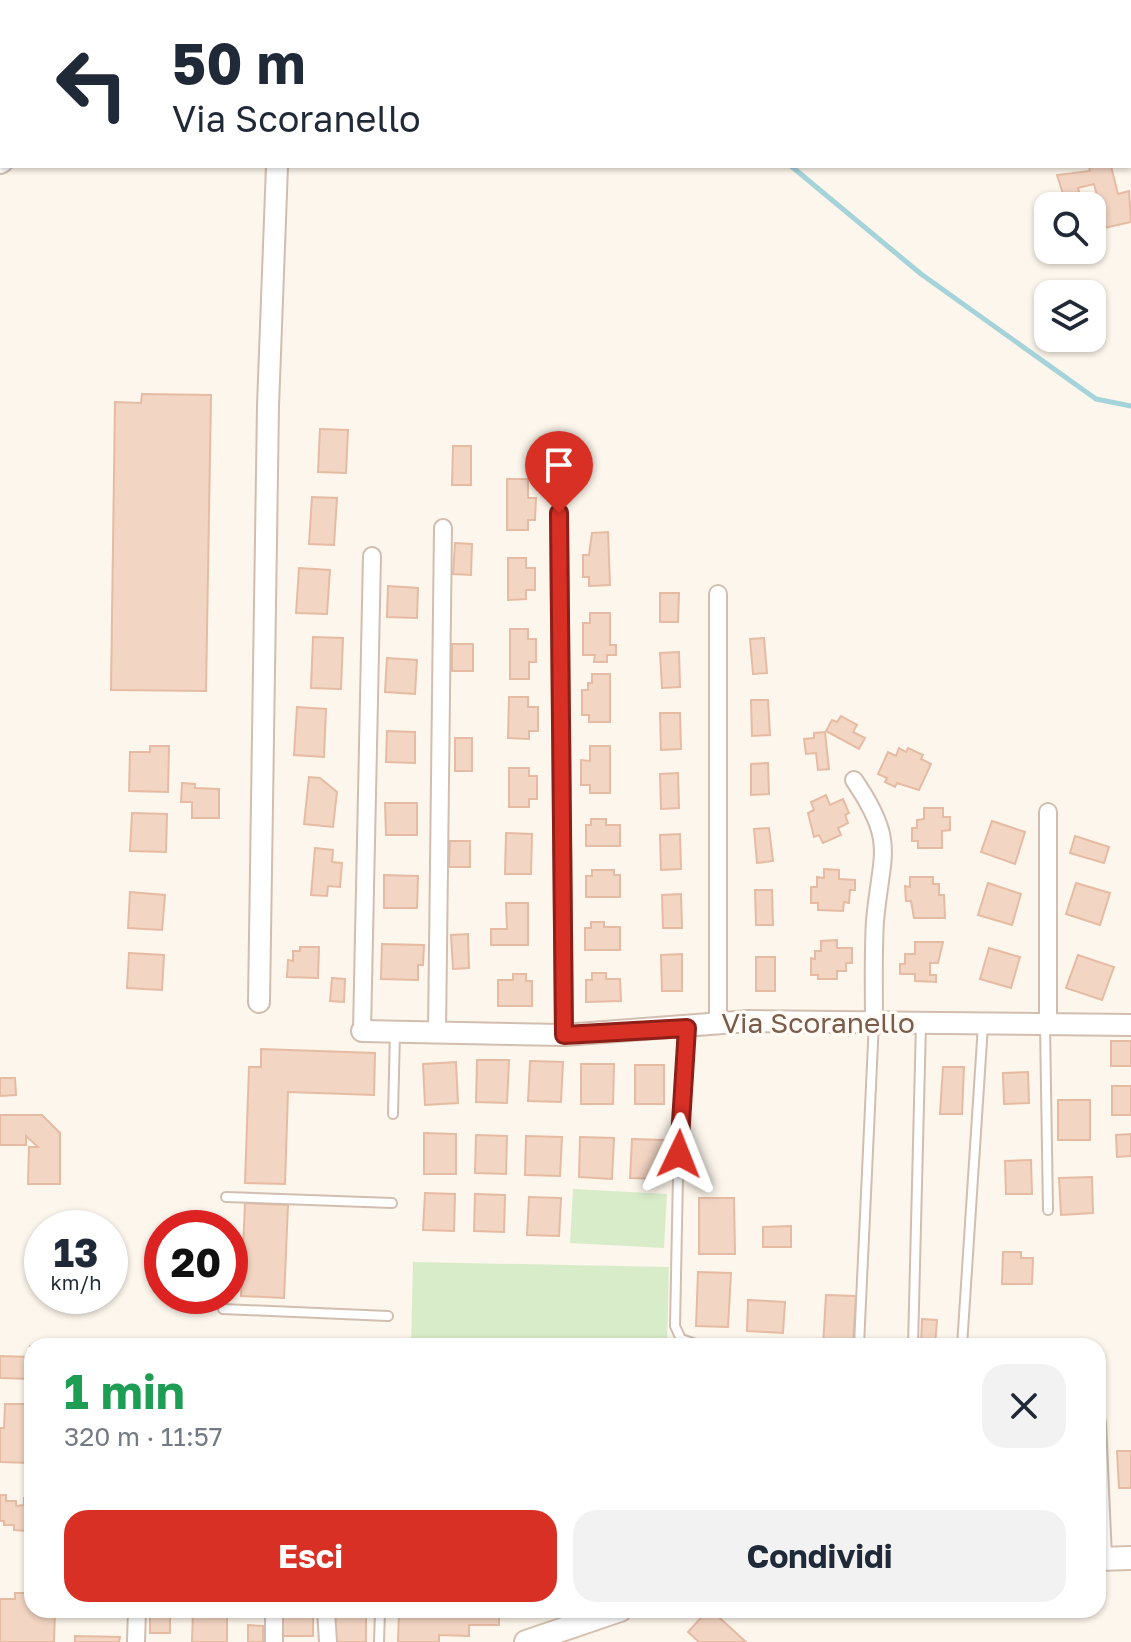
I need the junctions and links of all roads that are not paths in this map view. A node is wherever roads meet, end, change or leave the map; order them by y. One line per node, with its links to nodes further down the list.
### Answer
1 (277, 168): 8 (street)
2 (559, 513): 19 (street)
3 (443, 528): 18 (street)
4 (372, 556): 16 (street)
5 (718, 594): 11 (street)
6 (854, 780): 9 (street)
7 (1048, 812): 13 (street)
8 (259, 1002)
9 (874, 1021): 10 (street, Via Scoranello); 11 (street, Via Scoranello); 27 (lane)
10 (921, 1022): 12 (street, Via Scoranello); 28 (lane)
11 (718, 1023): 15 (street, Via Scoranello)
12 (983, 1025): 13 (street, Via Scoranello); 29 (lane)
13 (1046, 1025): 14 (street, Via Scoranello); 23 (lane)
14 (1131, 1025)
15 (687, 1028): 19 (street, Via Scoranello); 26 (lane)
16 (362, 1031): 17 (street, Via Scoranello)
17 (395, 1032): 18 (street, Via Scoranello); 20 (lane)
18 (437, 1033): 19 (street, Via Scoranello)
19 (564, 1035)
20 (393, 1114)
21 (226, 1197): 22 (lane)
22 (392, 1203)
23 (1048, 1210)
24 (248, 1310): 25 (lane)
25 (388, 1316)
26 (681, 1338)
27 (859, 1338)
28 (913, 1338)
29 (963, 1338)
30 (1131, 1558): 31 (main road)
31 (1106, 1559)
32 (137, 1618): 37 (street)
33 (274, 1618): 38 (street)
34 (326, 1618): 39 (street)
35 (380, 1618): 40 (lane)
36 (596, 1618): 41 (main road)
37 (136, 1642)
38 (274, 1642)
39 (328, 1642)
40 (379, 1642)
41 (526, 1642)

